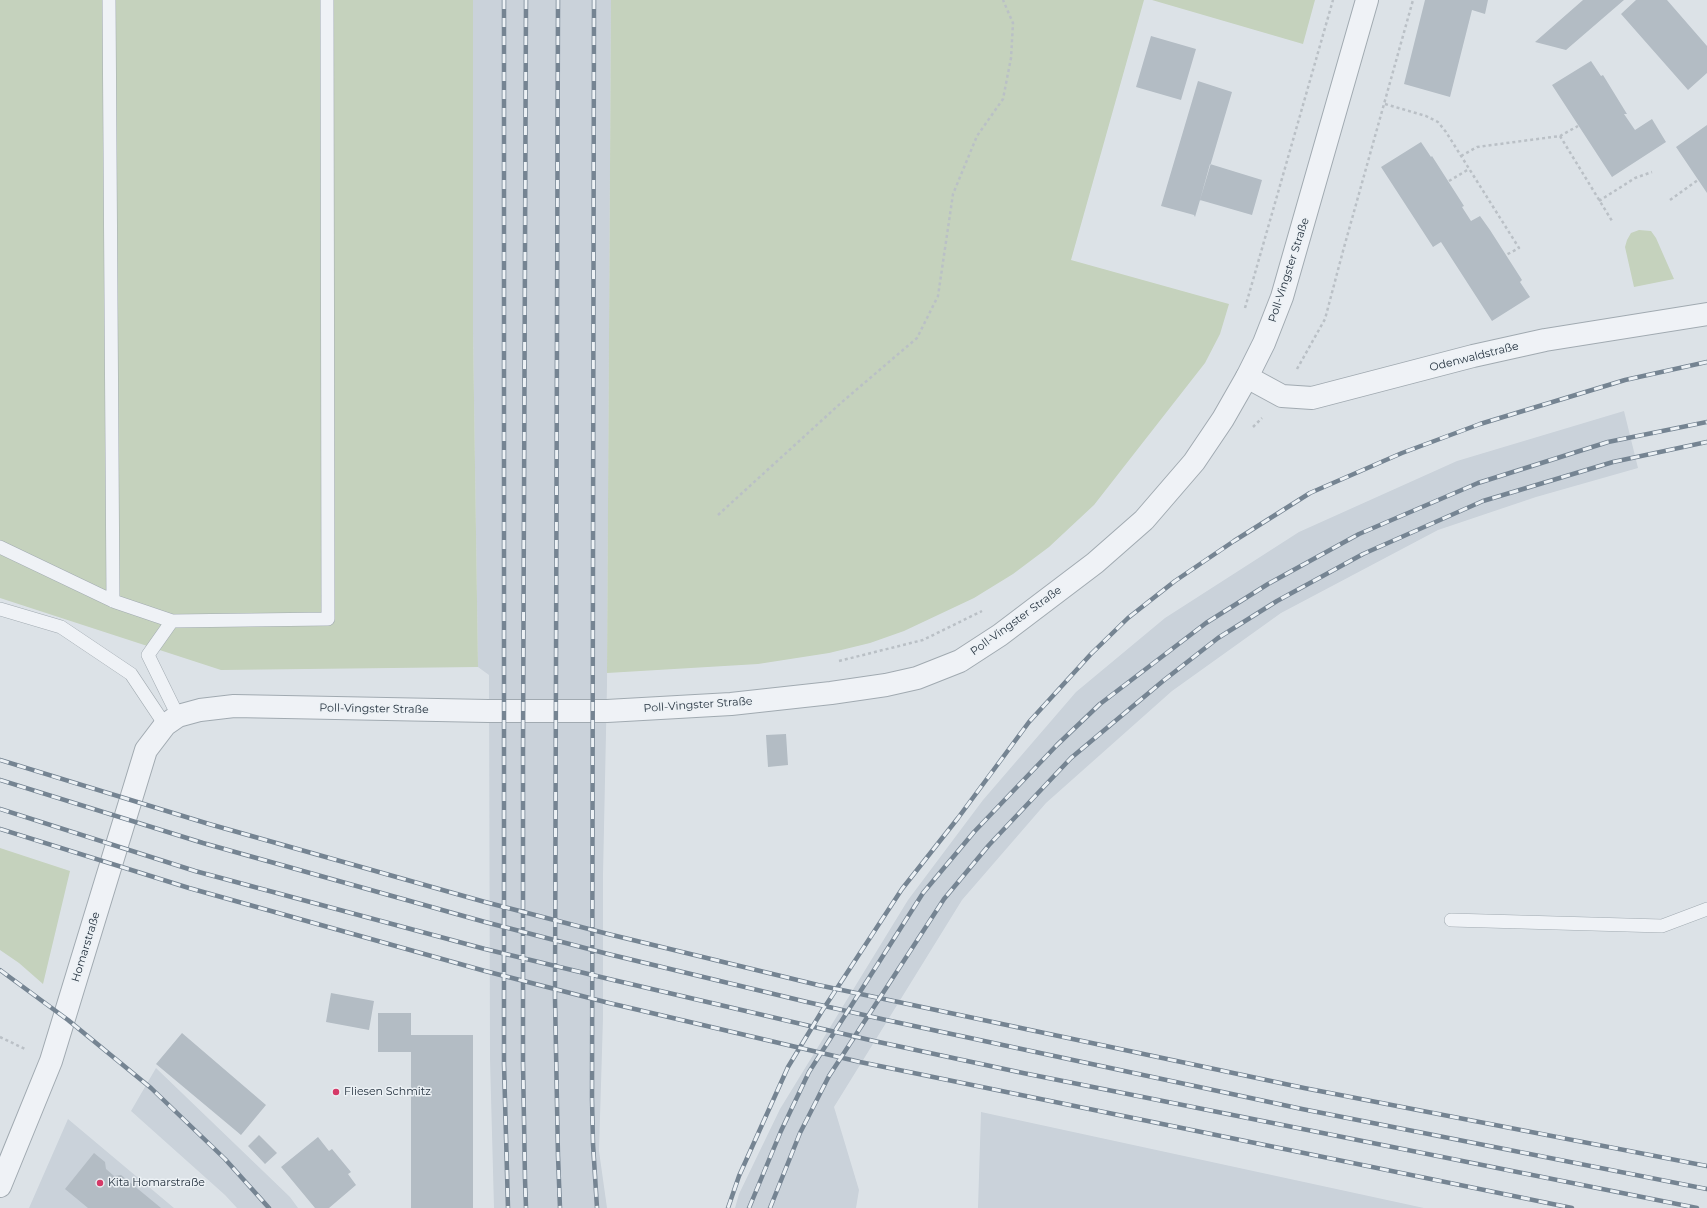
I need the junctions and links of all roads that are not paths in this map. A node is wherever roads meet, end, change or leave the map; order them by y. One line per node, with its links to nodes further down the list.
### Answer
1 (108, 0): 7 (lane)
2 (327, 0): 9 (lane)
3 (1367, 0): 5 (street, Poll-Vingster Straße)
4 (1707, 314): 5 (street, Odenwaldstraße)
5 (1247, 377): 10 (street, Poll-Vingster Straße)
6 (0, 547): 7 (lane)
7 (113, 601): 9 (lane)
8 (0, 609): 10 (lane)
9 (172, 621): 10 (lane)
10 (172, 721): 13 (street, Homarstraße)
11 (1707, 909): 12 (lane)
12 (1451, 920)
13 (0, 1186)

